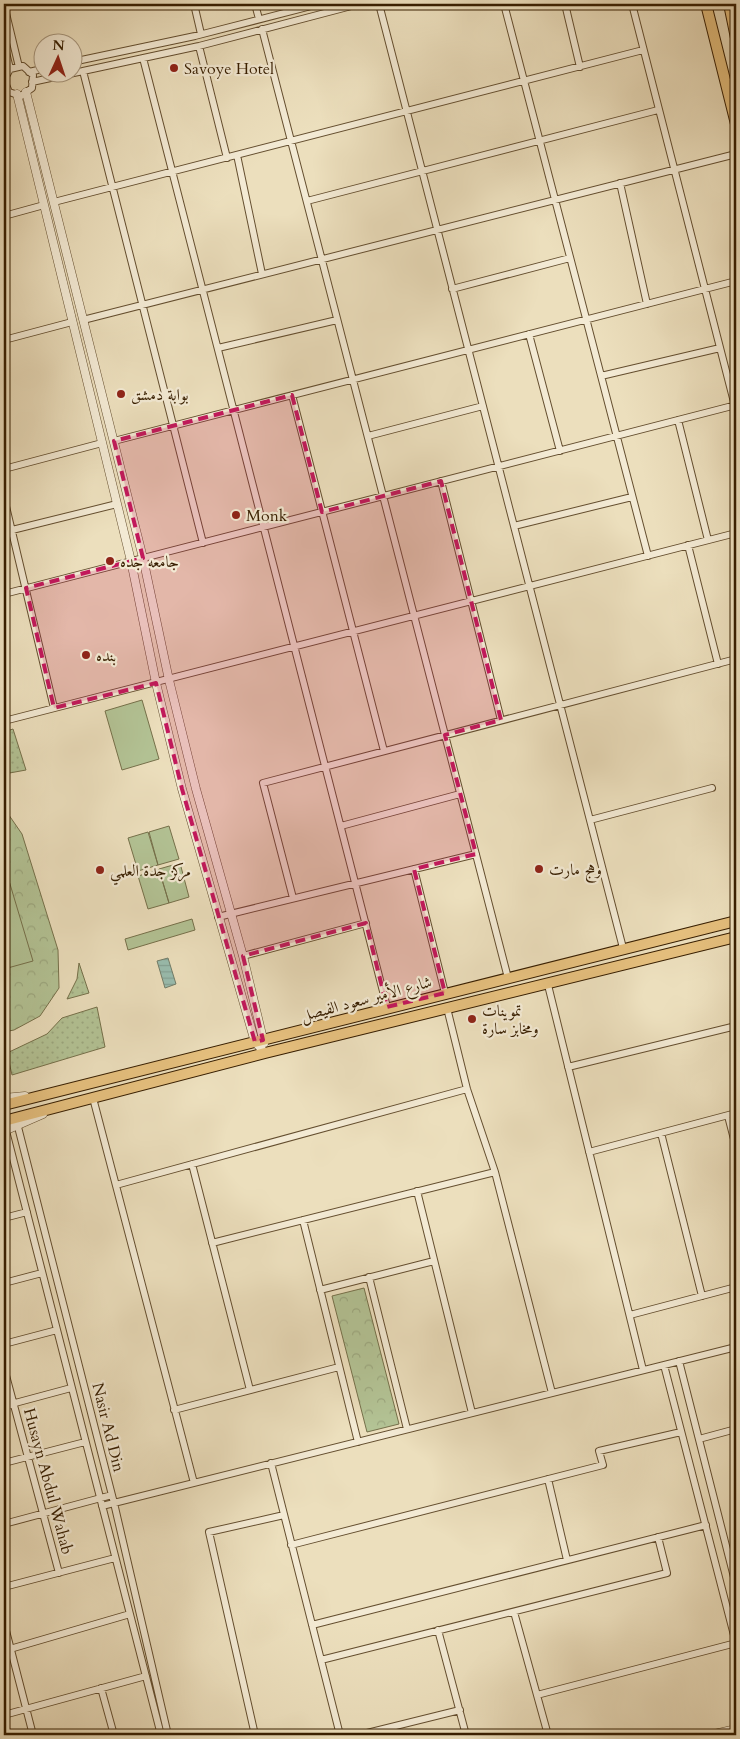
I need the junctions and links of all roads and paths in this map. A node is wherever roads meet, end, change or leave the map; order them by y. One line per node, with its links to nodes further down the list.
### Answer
1 (194, 4): 16 (street)
2 (255, 4): 14 (street)
3 (319, 4): 14 (street)
4 (359, 4): 13 (street)
5 (378, 4): 37 (street)
6 (504, 4): 32 (street)
7 (565, 4): 24 (street)
8 (632, 4): 20 (street)
9 (706, 4): 35 (main road)
10 (713, 4): 35 (main road)
11 (728, 4): 17 (main road)
12 (4, 6): 23 (street)
13 (337, 6): 15 (street)
14 (259, 19): 16 (street)
15 (262, 29): 19 (street); 40 (street)
16 (201, 34): 22 (street)
17 (736, 38)
18 (4, 44): 25 (street)
19 (199, 46): 21 (street); 43 (street)
20 (643, 50): 24 (street); 36 (street)
21 (143, 58): 27 (street); 46 (street)
22 (82, 60)
23 (19, 67): 25 (street); 28 (street)
24 (580, 67): 32 (street)
25 (10, 69): 30 (street)
26 (32, 71): 28 (street)
27 (83, 71): 48 (street)
28 (29, 72): 29 (street)
29 (32, 74)
30 (4, 82): 34 (street)
31 (32, 82): 33 (street)
32 (524, 82): 37 (street); 39 (street)
33 (26, 92): 34 (street); 51 (street)
34 (17, 94): 52 (street)
35 (731, 103): 38 (main road)
36 (658, 110): 39 (street); 44 (street)
37 (406, 112): 40 (street); 45 (street)
38 (736, 124)
39 (540, 141): 45 (street); 49 (street)
40 (291, 142): 42 (street); 50 (street)
41 (736, 154): 44 (street)
42 (237, 155): 43 (street); 57 (street)
43 (227, 158): 46 (street)
44 (674, 169): 47 (street); 61 (street)
45 (422, 171): 50 (street); 54 (street)
46 (172, 172): 48 (street); 59 (street)
47 (620, 183): 49 (street); 62 (street)
48 (112, 188): 51 (street); 63 (street)
49 (555, 199): 54 (street); 55 (street)
50 (306, 201): 56 (street)
51 (54, 202): 64 (street)
52 (44, 206): 53 (street); 67 (street)
53 (4, 216)
54 (437, 229): 56 (street); 60 (street)
55 (570, 258): 60 (street); 66 (street)
56 (322, 259): 57 (street); 65 (street)
57 (262, 274): 59 (street)
58 (736, 281): 61 (street)
59 (202, 289): 63 (street); 70 (street)
60 (452, 289): 72 (street)
61 (705, 289): 62 (street); 71 (street)
62 (647, 304): 66 (street)
63 (142, 305): 64 (street); 80 (street)
64 (83, 320): 83 (street)
65 (337, 320): 70 (street); 74 (street)
66 (586, 320): 68 (street); 73 (street)
67 (72, 322): 69 (street); 84 (street)
68 (529, 334): 72 (street); 85 (street)
69 (4, 340)
70 (218, 348): 78 (street)
71 (720, 348): 73 (street); 77 (street)
72 (468, 350): 74 (street); 76 (street)
73 (601, 376): 82 (street)
74 (353, 379): 75 (street); 81 (street)
75 (292, 395): 78 (street); 93 (street)
76 (483, 406): 81 (street); 86 (street)
77 (736, 407): 79 (street)
78 (234, 410): 80 (street); 95 (street)
79 (678, 420): 82 (street); 99 (street)
80 (173, 426): 83 (street); 100 (street)
81 (368, 436): 89 (street)
82 (617, 436): 85 (street); 90 (street)
83 (114, 441): 103 (street)
84 (102, 444): 87 (street); 92 (street)
85 (560, 451): 86 (street)
86 (498, 466): 88 (street); 94 (street)
87 (4, 469)
88 (441, 481): 89 (street); 108 (street)
89 (383, 496): 93 (street); 109 (street)
90 (632, 497): 94 (street); 102 (street)
91 (4, 498): 96 (street)
92 (117, 504): 96 (street); 104 (street)
93 (322, 512): 95 (street); 110 (street)
94 (514, 526): 105 (street)
95 (264, 527): 100 (street); 111 (street)
96 (12, 530): 97 (street); 106 (street)
97 (4, 532)
98 (736, 533): 99 (street)
99 (708, 540): 101 (street)
100 (203, 542): 103 (street)
101 (688, 545): 102 (street); 113 (street)
102 (648, 556): 105 (street)
103 (143, 558): 104 (street); 114 (street)
104 (131, 561): 106 (street); 115 (street)
105 (529, 586): 108 (street); 116 (street)
106 (26, 588): 107 (street); 117 (street)
107 (4, 594)
108 (471, 601): 109 (street); 118 (street)
109 (414, 616): 110 (street); 120 (street)
110 (353, 631): 111 (street); 121 (street)
111 (294, 646): 114 (street); 122 (street)
112 (736, 659): 113 (street)
113 (718, 664): 116 (street)
114 (169, 680): 115 (street); 127 (street)
115 (156, 683): 117 (street); 128 (street)
116 (560, 705): 118 (street); 125 (street)
117 (54, 708): 119 (street)
118 (501, 720): 120 (street)
119 (4, 721)
120 (445, 735): 121 (street); 124 (street)
121 (384, 751): 122 (street)
122 (326, 766): 126 (street); 132 (street)
123 (712, 788): 125 (street)
124 (460, 794): 126 (street); 129 (street)
125 (590, 820): 138 (street)
126 (341, 826): 131 (street)
127 (207, 829): 128 (street); 133 (street)
128 (194, 834): 134 (street)
129 (476, 854): 130 (street); 140 (street)
130 (414, 868): 131 (street); 142 (street)
131 (356, 883): 132 (street); 136 (street)
132 (294, 898): 133 (street)
133 (230, 913): 134 (street); 139 (street)
134 (218, 917): 146 (street)
135 (736, 921): 138 (main road, شارع الأمير سعود الفيصل)
136 (366, 923): 139 (street); 143 (street)
137 (736, 937): 141 (main road, شارع الأمير سعود الفيصل)
138 (623, 948): 140 (main road, شارع الأمير سعود الفيصل)
139 (243, 956): 146 (street)
140 (508, 978): 142 (main road, شارع الأمير سعود الفيصل)
141 (548, 985): 144 (main road, شارع الأمير سعود الفيصل); 148 (street)
142 (445, 993): 143 (main road, شارع الأمير سعود الفيصل)
143 (387, 1007): 146 (main road, شارع الأمير سعود الفيصل)
144 (447, 1008): 147 (main road, شارع الأمير سعود الفيصل); 149 (street)
145 (736, 1026): 148 (street)
146 (259, 1041): 147 (street); 150 (main road, شارع الأمير سعود الفيصل)
147 (264, 1053): 152 (main road, شارع الأمير سعود الفيصل)
148 (568, 1067): 161 (street)
149 (467, 1089): 162 (street); 163 (street)
150 (50, 1093): 151 (street); 153 (main road, شارع الأمير سعود الفيصل)
151 (4, 1098)
152 (93, 1098): 154 (main road, شارع الأمير سعود الفيصل); 164 (street)
153 (4, 1105)
154 (58, 1107): 157 (street); 158 (main road, شارع الأمير سعود الفيصل)
155 (736, 1114): 156 (street)
156 (728, 1116): 159 (street); 160 (street)
157 (18, 1127): 158 (street); 204 (street, Nasir Ad Din)
158 (4, 1128): 166 (street, Nasir Ad Din)
159 (661, 1134): 161 (street); 176 (street)
160 (736, 1147)
161 (590, 1152): 177 (street)
162 (192, 1164): 164 (street); 169 (street)
163 (495, 1172): 165 (street); 188 (street)
164 (116, 1185): 191 (street)
165 (417, 1191): 168 (street); 170 (street)
166 (26, 1212): 167 (street); 171 (street, Nasir Ad Din)
167 (4, 1218)
168 (303, 1220): 169 (street); 175 (street)
169 (212, 1242): 187 (street)
170 (434, 1261): 172 (street); 192 (street)
171 (42, 1273): 173 (street); 178 (street, Nasir Ad Din)
172 (369, 1277): 175 (street); 193 (street)
173 (4, 1283)
174 (736, 1287): 176 (street)
175 (320, 1290): 183 (street)
176 (702, 1296): 177 (street)
177 (630, 1315): 185 (street)
178 (57, 1330): 179 (street); 186 (street, Nasir Ad Din)
179 (4, 1344)
180 (736, 1347): 181 (street)
181 (679, 1362): 182 (street); 196 (street)
182 (664, 1365): 185 (street); 195 (street)
183 (340, 1367): 187 (street); 198 (street)
184 (4, 1368): 189 (street, Husayn Abdul Wahab)
185 (643, 1370): 188 (street)
186 (72, 1388): 189 (street); 197 (street, Nasir Ad Din)
187 (250, 1390): 191 (street)
188 (552, 1393): 192 (street)
189 (13, 1403): 190 (street); 199 (street, Husayn Abdul Wahab)
190 (4, 1406)
191 (174, 1410): 203 (street)
192 (472, 1413): 193 (street)
193 (407, 1429): 198 (street)
194 (736, 1429): 196 (street)
195 (681, 1432): 202 (street); 211 (street)
196 (699, 1439): 217 (street)
197 (85, 1442): 199 (street); 205 (street, Nasir Ad Din)
198 (358, 1442): 201 (street)
199 (28, 1456): 200 (street); 208 (street, Husayn Abdul Wahab)
200 (4, 1463)
201 (271, 1464): 203 (street); 209 (street)
202 (548, 1479): 213 (street); 215 (street)
203 (194, 1483): 206 (street)
204 (112, 1494): 205 (street); 206 (street, Nasir Ad Din)
205 (100, 1498): 207 (street, Nasir Ad Din); 208 (street)
206 (114, 1502): 207 (street); 237 (street, Nasir Ad Din)
207 (102, 1506): 214 (street, Nasir Ad Din)
208 (43, 1513): 210 (street); 216 (street, Husayn Abdul Wahab)
209 (284, 1514): 213 (street); 238 (street)
210 (4, 1524)
211 (706, 1525): 212 (street); 224 (street)
212 (658, 1537): 215 (street); 219 (street)
213 (291, 1545): 222 (street)
214 (115, 1558): 216 (street); 220 (street, Nasir Ad Din)
215 (567, 1560): 222 (street)
216 (59, 1572): 218 (street)
217 (736, 1585)
218 (4, 1587)
219 (514, 1612): 223 (street); 229 (street)
220 (130, 1614): 225 (street); 227 (street, Nasir Ad Din)
221 (4, 1623): 225 (street)
222 (312, 1625): 226 (street)
223 (438, 1630): 226 (street); 231 (street)
224 (736, 1643): 229 (street)
225 (10, 1648): 230 (street)
226 (321, 1660): 239 (street)
227 (146, 1676): 228 (street); 236 (street, Nasir Ad Din)
228 (101, 1688): 230 (street); 235 (street)
229 (537, 1695): 242 (street)
230 (26, 1709): 232 (street); 234 (street)
231 (460, 1710): 240 (street); 241 (street)
232 (4, 1715)
233 (736, 1729): 243 (street)
234 (33, 1735)
235 (114, 1735)
236 (161, 1735)
237 (168, 1735)
238 (255, 1735)
239 (340, 1735)
240 (359, 1735)
241 (466, 1735)
242 (548, 1735)
243 (710, 1735)

